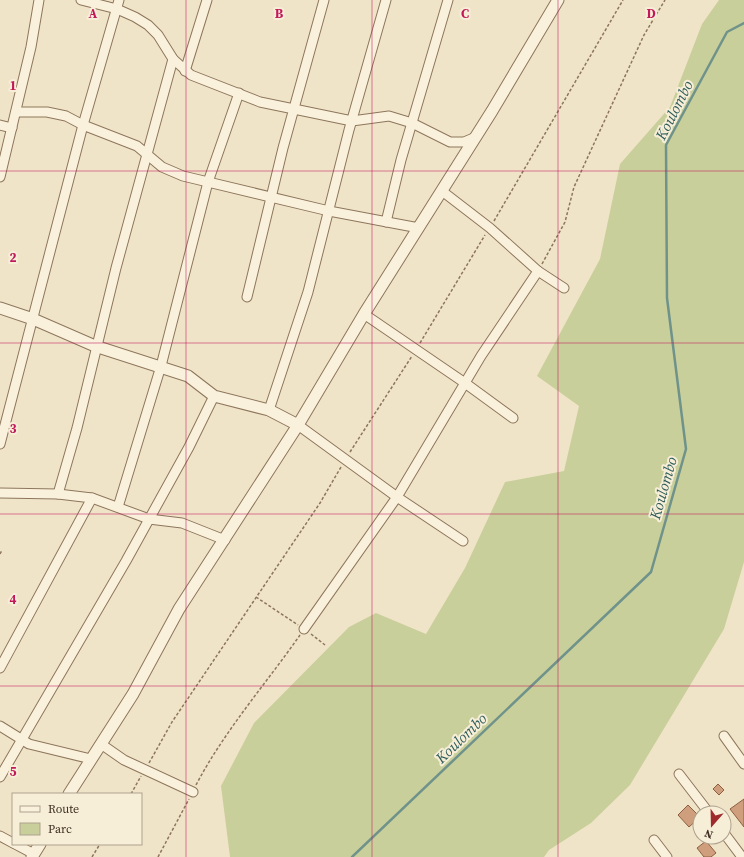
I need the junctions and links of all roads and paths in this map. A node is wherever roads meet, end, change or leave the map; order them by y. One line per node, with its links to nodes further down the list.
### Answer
1 (39, 0): 15 (street)
2 (81, 0): 10 (street)
3 (207, 0): 12 (street)
4 (324, 0): 14 (street)
5 (386, 0): 16 (street)
6 (448, 0): 17 (street)
7 (558, 0): 21 (street)
8 (623, 0): 30 (path)
9 (664, 0): 31 (path)
10 (118, 4): 11 (street); 18 (street)
11 (173, 59): 12 (street); 22 (street)
12 (185, 71): 13 (street)
13 (239, 93): 14 (street); 24 (street)
14 (294, 109): 16 (street); 26 (street)
15 (16, 112): 18 (street); 20 (street)
16 (352, 120): 17 (street); 27 (street)
17 (412, 123): 21 (street); 28 (street)
18 (83, 125): 22 (street); 36 (street)
19 (0, 126): 20 (street)
20 (12, 128): 23 (street)
21 (476, 137): 25 (street)
22 (147, 154): 24 (street); 37 (street)
23 (0, 178)
24 (208, 182): 26 (street); 39 (street)
25 (442, 191): 29 (street); 30 (street)
26 (273, 197): 27 (street); 33 (street)
27 (329, 211): 28 (street); 42 (street)
28 (386, 222): 29 (street)
29 (419, 228): 35 (street)
30 (490, 228): 31 (street); 38 (path)
31 (538, 271): 32 (street); 40 (street)
32 (564, 288)
33 (247, 297)
34 (0, 308): 36 (street)
35 (364, 314): 38 (street); 44 (street)
36 (33, 319): 37 (street); 45 (street)
37 (95, 346): 39 (street); 48 (street)
38 (416, 349): 40 (street); 46 (path)
39 (161, 366): 41 (street); 51 (street)
40 (465, 383): 43 (street); 49 (street)
41 (214, 396): 42 (street); 52 (street)
42 (269, 410): 44 (street)
43 (513, 418)
44 (298, 425): 46 (street); 53 (street)
45 (0, 444)
46 (346, 459): 49 (street); 57 (path)
47 (0, 493): 48 (street)
48 (58, 494): 50 (street)
49 (397, 497): 54 (street); 58 (street)
50 (92, 498): 51 (street); 60 (street)
51 (118, 507): 52 (street)
52 (149, 519): 53 (street); 63 (street)
53 (225, 540): 64 (street)
54 (463, 541)
55 (2, 550): 56 (path)
56 (0, 554)
57 (256, 597): 58 (path); 67 (path)
58 (304, 629): 59 (path); 70 (path)
59 (325, 645)
60 (0, 668)
61 (0, 726): 63 (street)
62 (724, 736): 66 (street)
63 (22, 740): 65 (street); 69 (street)
64 (101, 744): 65 (street); 67 (street)
65 (91, 760): 71 (street)
66 (744, 764)
67 (144, 770): 70 (street); 72 (path)
68 (679, 774): 73 (street)
69 (0, 776)
70 (193, 792): 82 (path)
71 (70, 793)
72 (131, 793)
73 (703, 805)
74 (0, 836): 76 (street)
75 (654, 840): 83 (street)
76 (12, 843)
77 (732, 844): 84 (street)
78 (17, 845): 80 (street)
79 (99, 845): 81 (path)
80 (36, 852)
81 (92, 857)
82 (158, 857)
83 (667, 857)
84 (742, 857)

